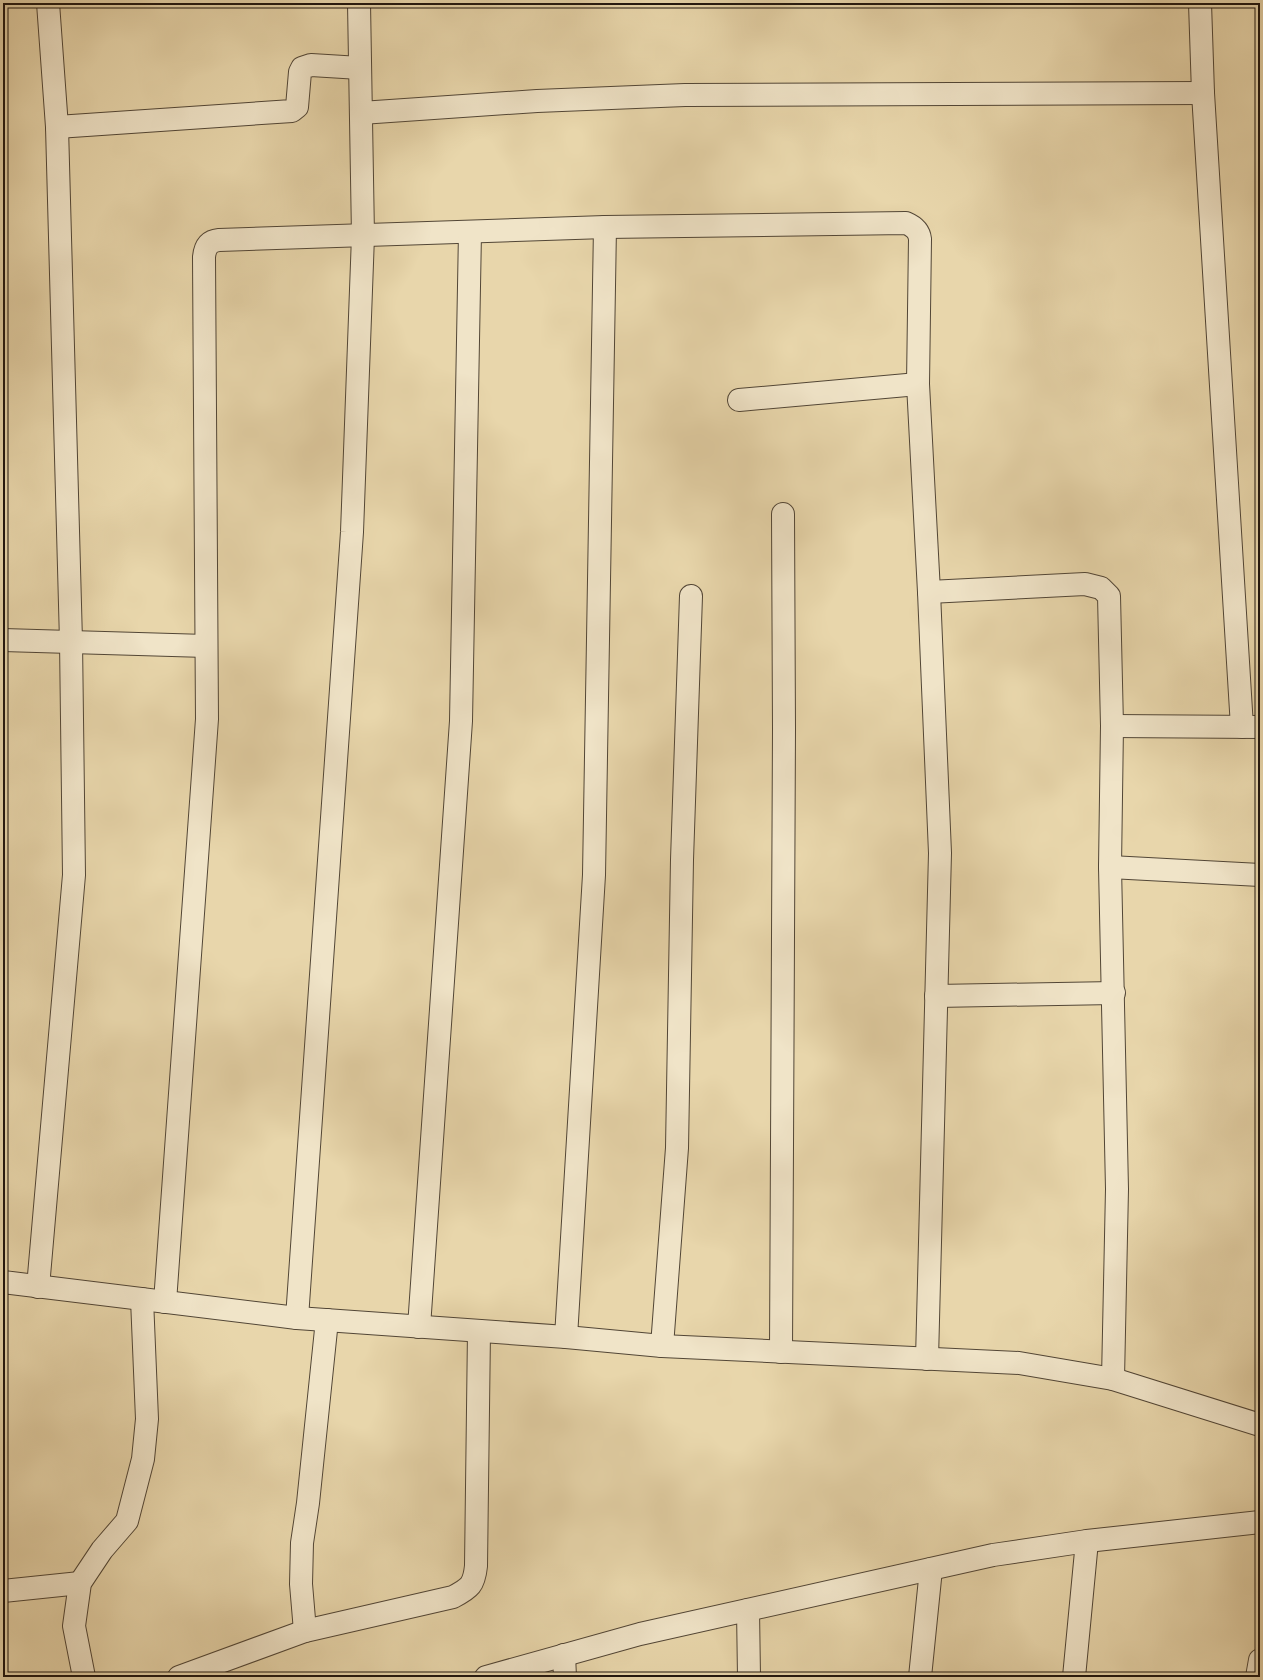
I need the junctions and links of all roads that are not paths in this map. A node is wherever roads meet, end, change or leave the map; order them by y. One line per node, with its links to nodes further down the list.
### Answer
1 (48, 3): 7 (street)
2 (359, 3): 4 (street)
3 (1200, 3): 5 (street)
4 (360, 68): 6 (street); 7 (street)
5 (1203, 93): 6 (street); 20 (street)
6 (361, 113): 10 (street)
7 (57, 127): 17 (street)
8 (605, 227): 9 (street); 11 (street); 33 (street)
9 (470, 232): 10 (street); 31 (street)
10 (364, 236): 18 (street); 29 (street)
11 (918, 384): 12 (street); 14 (street)
12 (738, 400)
13 (783, 514): 35 (street)
14 (929, 592): 19 (street); 24 (street)
15 (691, 596): 34 (street)
16 (3, 640): 17 (street)
17 (71, 642): 18 (street); 26 (street)
18 (206, 646): 28 (street)
19 (1112, 726): 20 (street); 21 (street)
20 (1251, 727)
21 (1110, 867): 22 (street); 23 (street)
22 (1260, 875)
23 (1114, 993): 24 (street); 37 (street)
24 (936, 996): 36 (street)
25 (3, 1282): 26 (street)
26 (38, 1287): 27 (street)
27 (142, 1299): 28 (street); 42 (street)
28 (165, 1302): 29 (street)
29 (297, 1318): 30 (street)
30 (327, 1320): 31 (street); 45 (street)
31 (419, 1327): 32 (street)
32 (478, 1331): 33 (street); 45 (street)
33 (566, 1337): 34 (street)
34 (662, 1346): 35 (street)
35 (781, 1352): 36 (street)
36 (927, 1359): 37 (street)
37 (1113, 1379): 38 (street)
38 (1260, 1425)
39 (1260, 1522): 40 (street)
40 (1086, 1541): 41 (street); 54 (street)
41 (931, 1569): 44 (street); 53 (street)
42 (80, 1583): 43 (street); 48 (street)
43 (3, 1591)
44 (748, 1610): 46 (street); 52 (street)
45 (305, 1631): 49 (street)
46 (564, 1655): 50 (street); 51 (street)
47 (1260, 1660): 55 (street)
48 (84, 1677)
49 (179, 1677)
50 (486, 1677)
51 (565, 1677)
52 (749, 1677)
53 (920, 1677)
54 (1074, 1677)
55 (1257, 1677)

